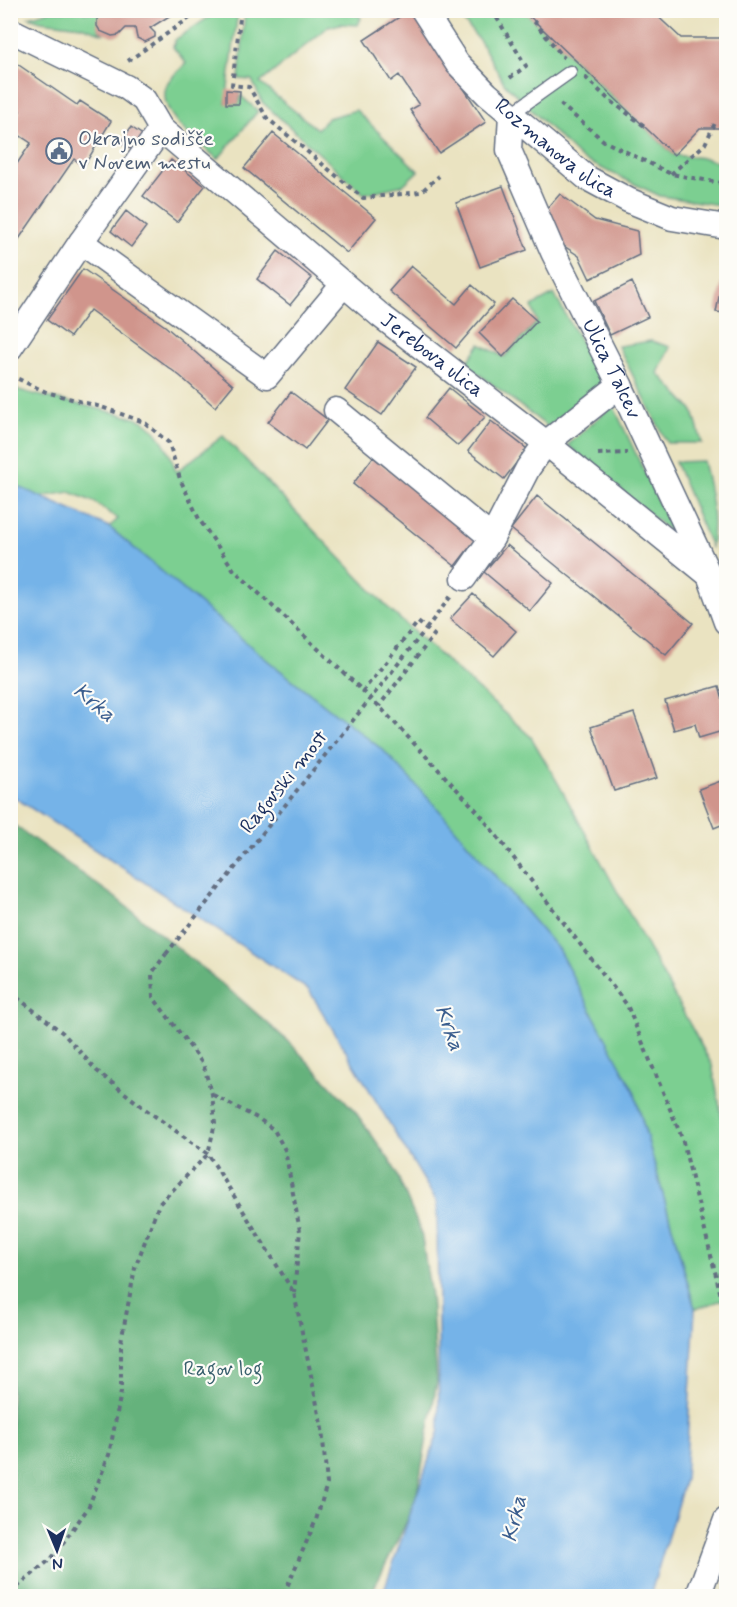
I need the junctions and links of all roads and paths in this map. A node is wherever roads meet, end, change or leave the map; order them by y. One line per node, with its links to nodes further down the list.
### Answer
1 (201, 10): 7 (path)
2 (242, 10): 14 (path)
3 (423, 10): 10 (street, Rozmanova ulica)
4 (492, 10): 8 (path)
5 (10, 30): 7 (street, Jerebova ulica)
6 (570, 72): 10 (lane)
7 (106, 76): 12 (street, Jerebova ulica)
8 (504, 83)
9 (560, 104): 13 (path)
10 (510, 114): 16 (street, Rozmanova ulica); 21 (street, Ulica Talcev)
11 (716, 121): 13 (path)
12 (161, 129): 17 (street); 18 (street, Jerebova ulica)
13 (671, 174): 15 (path)
14 (439, 176)
15 (726, 184)
16 (726, 227)
17 (81, 242): 18 (street); 19 (street)
18 (343, 285): 23 (street, Jerebova ulica)
19 (10, 348)
20 (10, 375): 31 (path)
21 (620, 385): 23 (street); 27 (street, Ulica Talcev)
22 (336, 410): 26 (street)
23 (546, 443): 26 (street); 27 (street, Jerebova ulica)
24 (628, 453): 25 (path)
25 (592, 454)
26 (492, 538): 28 (street)
27 (709, 576): 29 (street, Ulica Talcev)
28 (464, 578): 30 (path, Ragovski most)
29 (726, 622)
30 (426, 629): 31 (path); 32 (path); 34 (path, Ragovski most, bridge)
31 (362, 692): 32 (path)
32 (379, 706): 37 (path)
33 (10, 992): 35 (path)
34 (213, 1094): 35 (path, Ragovski most); 36 (path)
35 (208, 1154): 36 (path); 39 (path)
36 (294, 1293): 40 (path)
37 (726, 1384)
38 (726, 1520): 41 (street)
39 (10, 1593)
40 (283, 1596)
41 (698, 1596)

